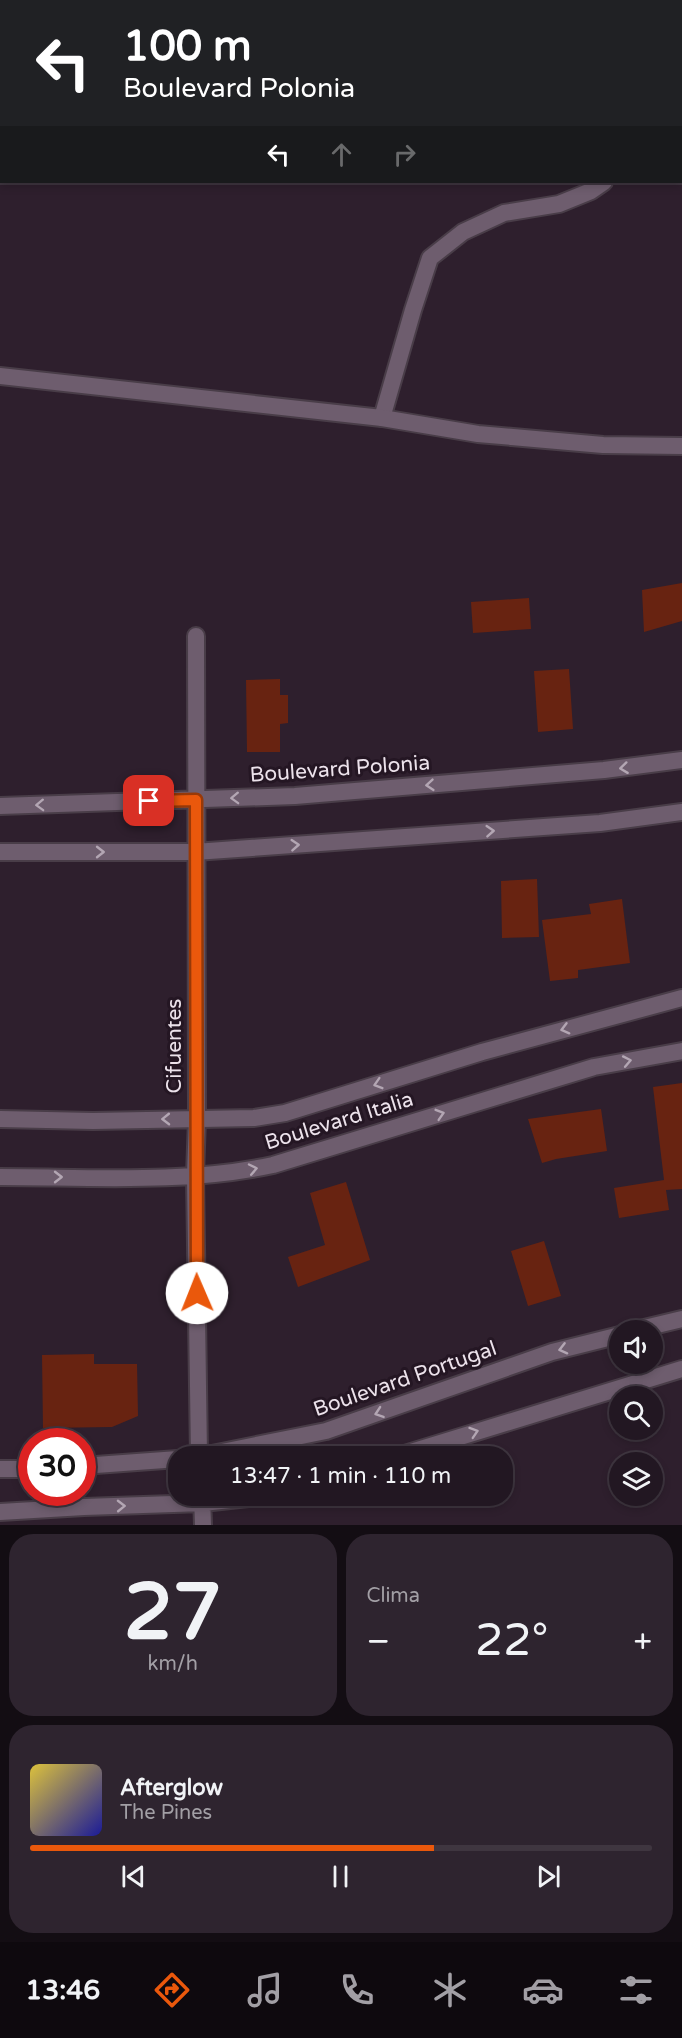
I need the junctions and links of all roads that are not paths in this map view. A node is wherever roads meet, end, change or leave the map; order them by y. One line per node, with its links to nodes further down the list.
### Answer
1 (603, 183): 3 (street)
2 (0, 376): 3 (street)
3 (382, 418): 4 (street)
4 (682, 446)
5 (196, 636): 7 (street, Cifuentes)
6 (682, 760): 7 (street, Boulevard Polonia, one-way to 7)
7 (196, 800): 8 (street, Boulevard Polonia, one-way to 8); 11 (street, Cifuentes)
8 (0, 806)
9 (682, 812): 11 (street, one-way to 9)
10 (0, 852): 11 (street, one-way to 11)
11 (195, 852): 15 (street, Cifuentes)
12 (682, 998): 15 (street, Boulevard Italia, one-way to 15)
13 (682, 1051): 16 (street, Boulevard Italia, one-way to 13)
14 (0, 1119): 15 (street, Boulevard Italia, one-way to 14)
15 (197, 1119): 16 (street, Cifuentes)
16 (195, 1175): 17 (street, Boulevard Italia, one-way to 16); 22 (street, Cifuentes)
17 (0, 1177)
18 (682, 1319): 19 (street)
19 (663, 1324)
20 (609, 1338): 23 (street, Boulevard Portugal, one-way to 23)
21 (682, 1369): 24 (street, one-way to 21)
22 (201, 1446)
23 (251, 1446)
24 (431, 1446)
25 (168, 1460): 26 (street)
26 (96, 1465)
27 (0, 1469): 28 (street)
28 (18, 1469)
29 (168, 1501): 31 (street, one-way to 29)
30 (202, 1506): 32 (street)
31 (0, 1512)
32 (203, 1525)

